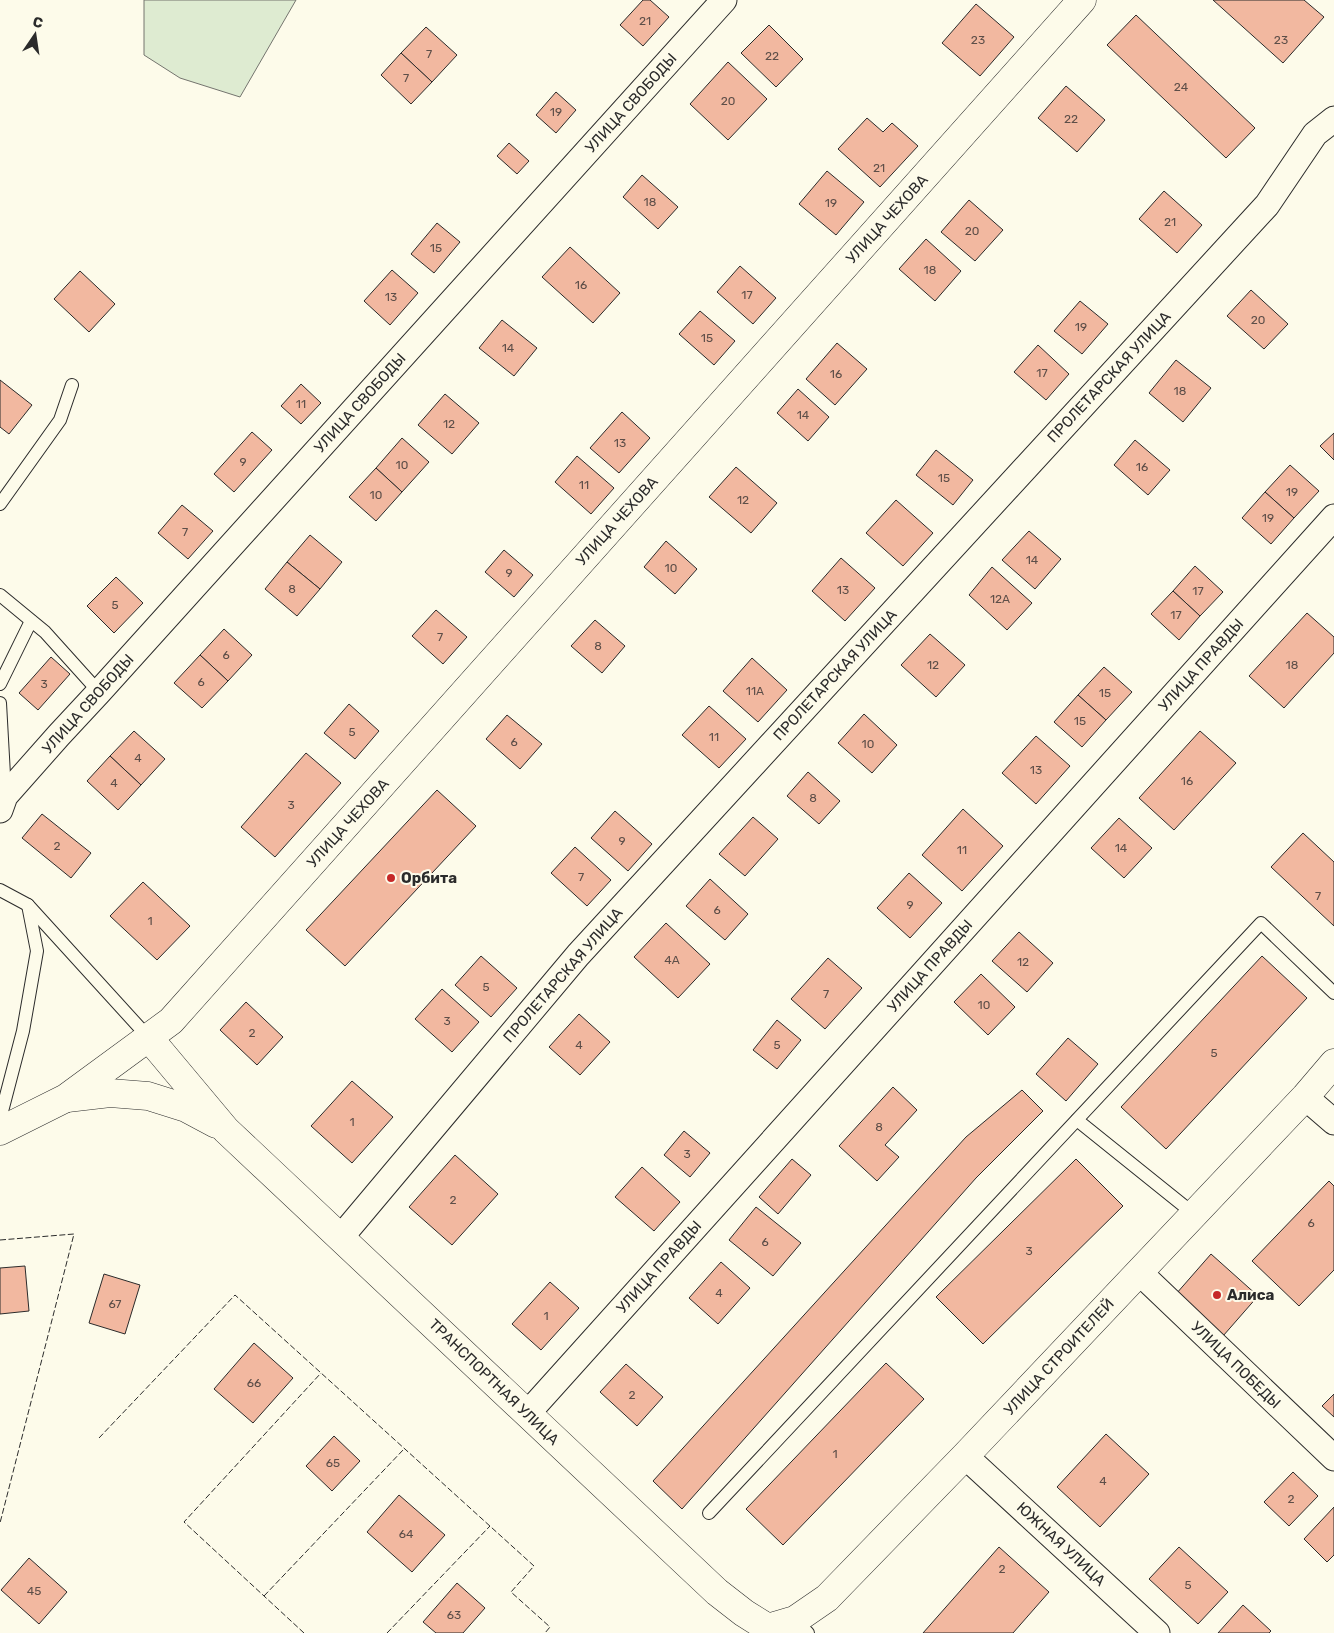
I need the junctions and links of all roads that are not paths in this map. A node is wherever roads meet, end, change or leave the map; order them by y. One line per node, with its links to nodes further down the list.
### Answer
1 (724, 0): 10 (street, УЛИЦА СВОБОДЫ)
2 (1082, 0): 16 (street, УЛИЦА ЧЕХОВА)
3 (1334, 119): 26 (street, ПРОЛЕТАРСКАЯ УЛИЦА)
4 (72, 385): 5 (lane)
5 (0, 504)
6 (1334, 517): 28 (street, УЛИЦА ПРАВДЫ)
7 (0, 594): 8 (lane)
8 (32, 621): 9 (lane); 10 (lane)
9 (0, 684)
10 (99, 692): 12 (street, УЛИЦА СВОБОДЫ)
11 (0, 703): 12 (lane)
12 (3, 803)
13 (0, 890): 14 (lane)
14 (28, 905): 16 (lane); 20 (lane)
15 (1334, 993): 21 (lane)
16 (149, 1038): 19 (street); 23 (street)
17 (1334, 1063): 18 (street, УЛИЦА СТРОИТЕЛЕЙ)
18 (1305, 1097): 22 (street); 25 (street, УЛИЦА СТРОИТЕЛЕЙ)
19 (66, 1098): 23 (street); 24 (street)
20 (0, 1119)
21 (1077, 1120): 25 (lane); 31 (lane)
22 (1334, 1122)
23 (226, 1130): 26 (street, ТРАНСПОРТНАЯ УЛИЦА)
24 (0, 1131)
25 (1194, 1214): 27 (street, УЛИЦА СТРОИТЕЛЕЙ)
26 (341, 1237): 28 (street, ТРАНСПОРТНАЯ УЛИЦА)
27 (1139, 1272): 29 (street, УЛИЦА СТРОИТЕЛЕЙ); 30 (street, УЛИЦА ПОБЕДЫ)
28 (527, 1414): 33 (street, ТРАНСПОРТНАЯ УЛИЦА)
29 (965, 1456): 32 (street, УЛИЦА СТРОИТЕЛЕЙ); 34 (street, ЮЖНАЯ УЛИЦА)
30 (1334, 1458)
31 (708, 1514)
32 (802, 1627): 33 (street, УЛИЦА СТРОИТЕЛЕЙ)
33 (768, 1630)
34 (1157, 1633)

